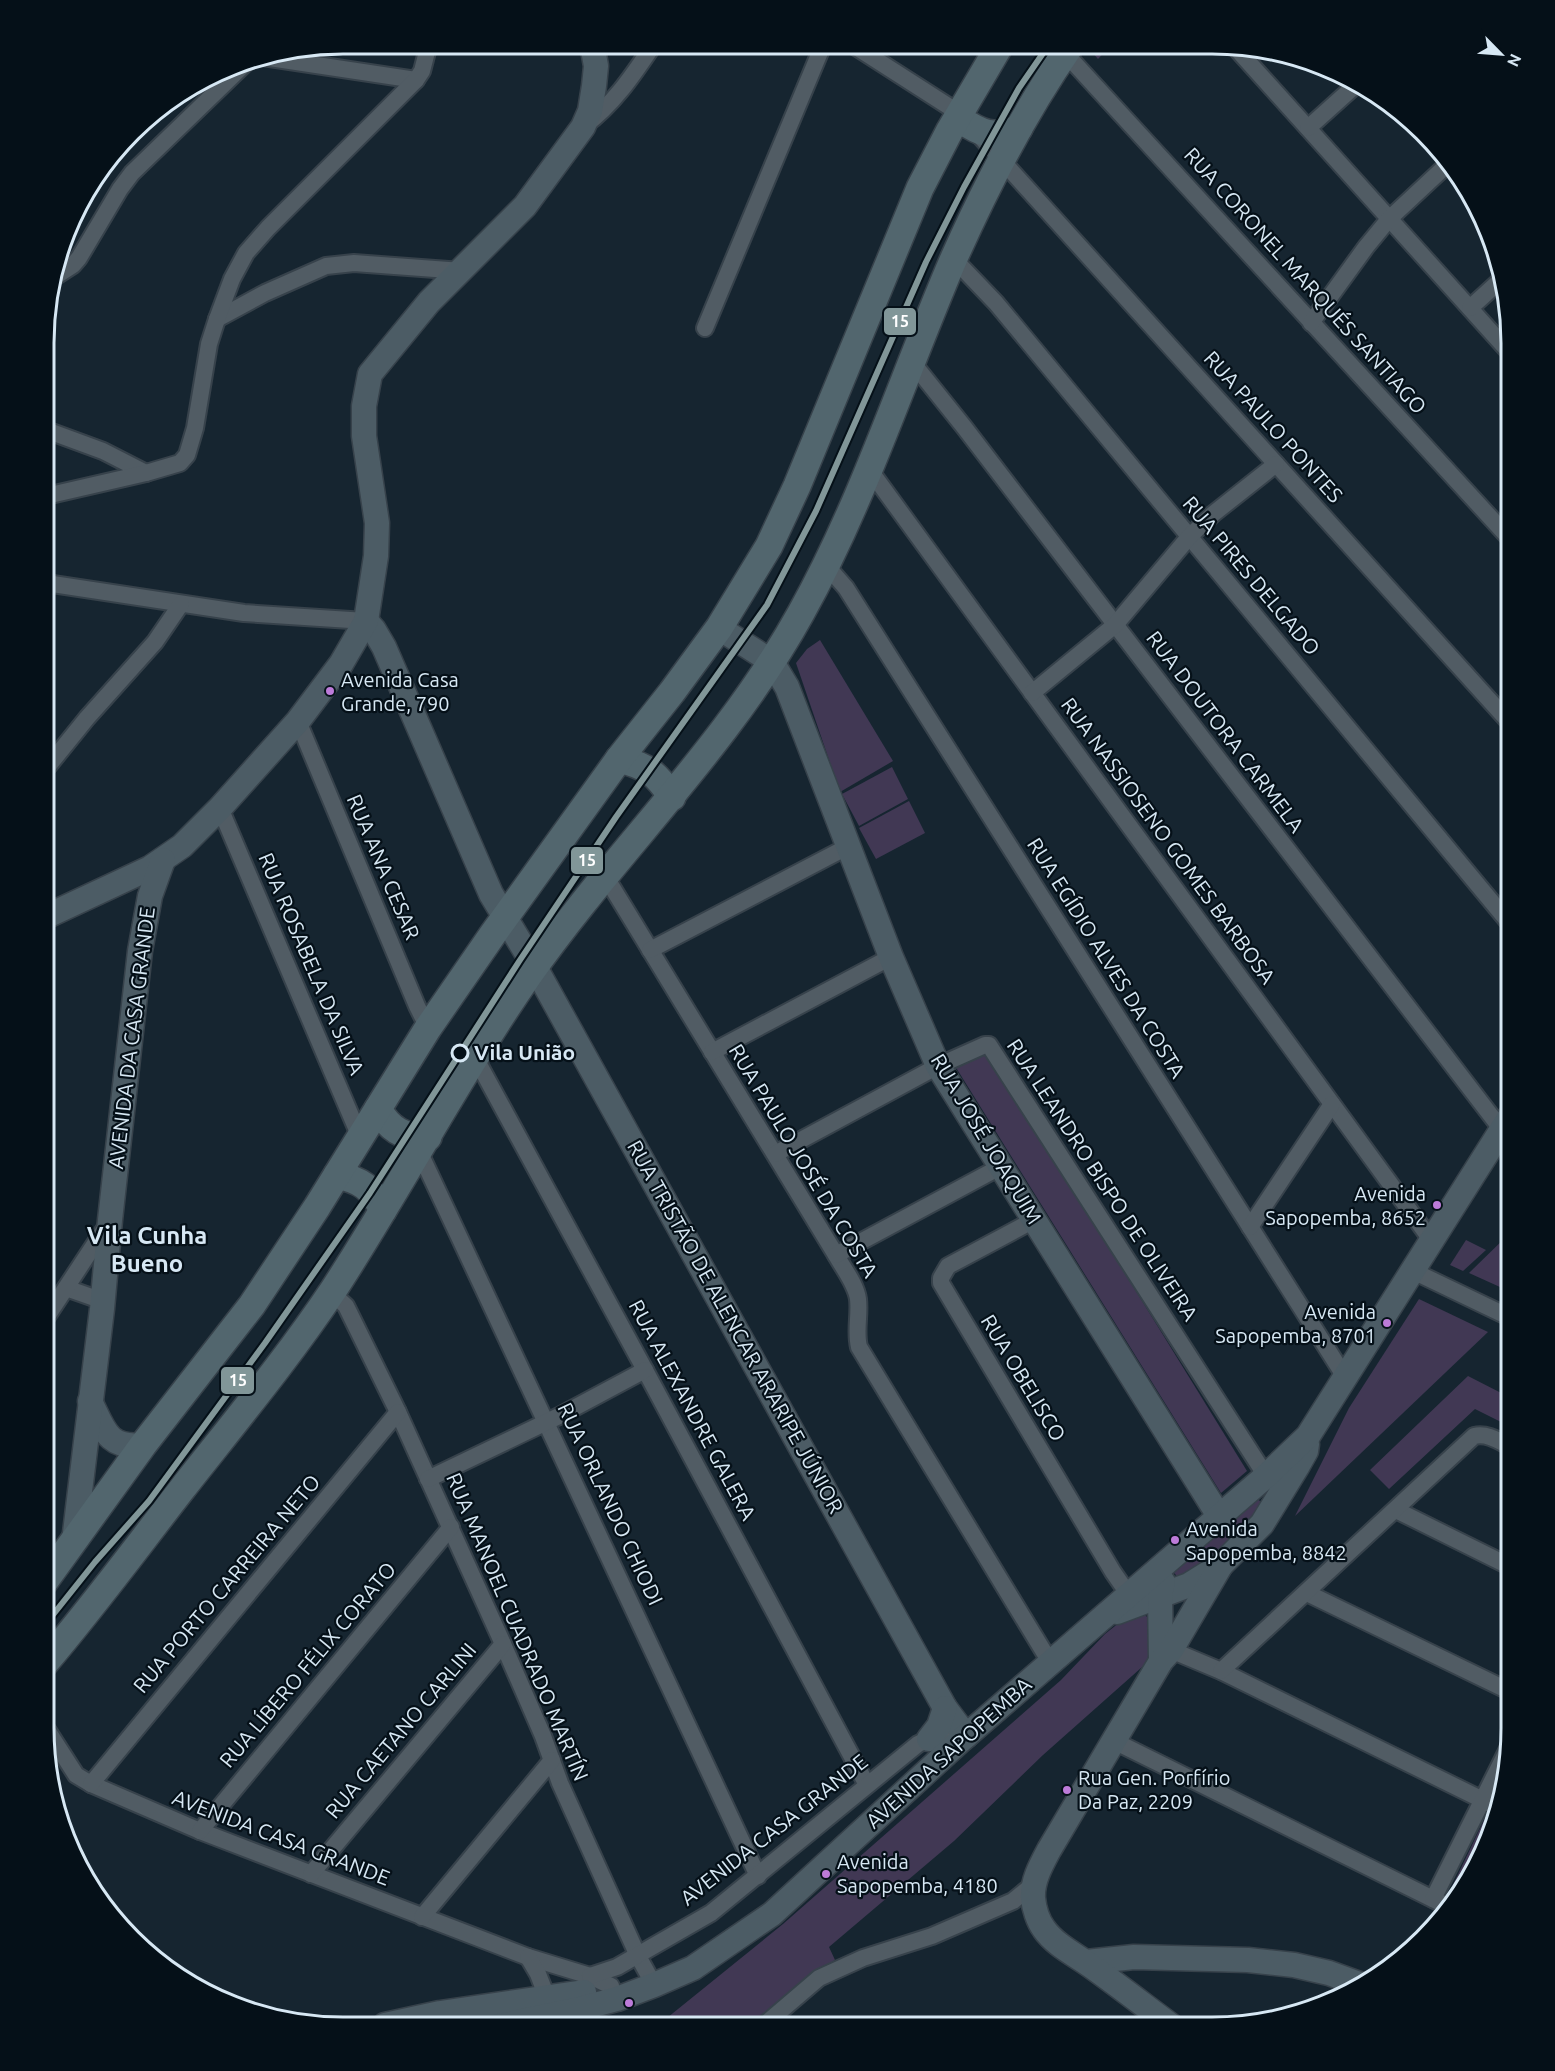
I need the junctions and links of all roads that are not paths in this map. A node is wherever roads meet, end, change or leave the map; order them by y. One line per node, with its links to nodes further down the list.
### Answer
1 (426, 54): 12 (street)
2 (594, 54): 15 (main road)
3 (647, 54): 15 (street)
4 (818, 54): 28 (street)
5 (866, 54): 14 (street, RUA PAULO PONTES)
6 (996, 54): 14 (main road)
7 (1065, 54): 16 (main road)
8 (1072, 54): 27 (street, RUA CORONEL MARQUÉS SANTIAGO)
9 (1243, 56): 17 (street)
10 (285, 60): 12 (street)
11 (232, 76): 22 (street)
12 (416, 80): 26 (street)
13 (1350, 90): 17 (street)
14 (964, 119): 16 (main road); 18 (street, RUA PAULO PONTES); 43 (main road)
15 (583, 127): 23 (main road)
16 (1019, 128): 18 (main road)
17 (1308, 128): 20 (street)
18 (1000, 161): 21 (main road); 32 (street, RUA PAULO PONTES)
19 (1442, 169): 20 (street)
20 (1389, 219): 25 (street); 27 (street)
21 (954, 259): 30 (main road); 37 (street, RUA PIRES DELGADO)
22 (63, 271)
23 (462, 271): 26 (street); 41 (main road)
24 (1495, 286): 25 (street)
25 (1470, 308): 29 (street)
26 (217, 319): 34 (street)
27 (1311, 323): 36 (street, RUA CORONEL MARQUÉS SANTIAGO)
28 (705, 328)
29 (1501, 342)
30 (912, 362): 33 (main road); 42 (street, RUA DOUTORA CARMELA)
31 (54, 433): 34 (street)
32 (1276, 464): 37 (street); 46 (street, RUA PAULO PONTES)
33 (869, 469): 38 (main road); 45 (street, RUA NASSIOSENO GOMES BARBOSA)
34 (146, 473): 35 (street)
35 (54, 494)
36 (1501, 529)
37 (1189, 537): 42 (street); 56 (street, RUA PIRES DELGADO)
38 (826, 565): 44 (main road); 77 (street, RUA EGÍDIO ALVES DA COSTA)
39 (54, 584): 40 (street)
40 (181, 604): 41 (street); 48 (street)
41 (366, 621): 47 (main road); 57 (main road, RUA TRISTÃO DE ALENCAR ARARIPE JÚNIOR)
42 (1115, 625): 45 (street); 67 (street, RUA DOUTORA CARMELA)
43 (719, 628): 44 (main road, RUA JOSÉ JOAQUIM); 49 (main road)
44 (772, 662): 50 (main road); 52 (main road, RUA JOSÉ JOAQUIM)
45 (1032, 693): 65 (street, RUA NASSIOSENO GOMES BARBOSA)
46 (1501, 713)
47 (298, 722): 51 (main road); 61 (street, RUA ANA CESAR)
48 (54, 759)
49 (619, 759): 50 (main road); 57 (main road)
50 (672, 797): 54 (main road)
51 (220, 808): 53 (main road); 69 (street, RUA ROSABELA DA SILVA)
52 (849, 846): 58 (street); 59 (main road, RUA JOSÉ JOAQUIM)
53 (163, 860): 55 (main road); 75 (main road, AVENIDA DA CASA GRANDE)
54 (604, 874): 58 (street, RUA PAULO JOSÉ DA COSTA); 60 (main road)
55 (54, 913)
56 (1501, 913)
57 (504, 918): 60 (main road, RUA TRISTÃO DE ALENCAR ARARIPE JÚNIOR); 61 (main road)
58 (650, 950): 62 (street, RUA PAULO JOSÉ DA COSTA)
59 (891, 957): 62 (street); 64 (main road, RUA JOSÉ JOAQUIM)
60 (535, 967): 63 (main road); 115 (main road, RUA TRISTÃO DE ALENCAR ARARIPE JÚNIOR)
61 (428, 1028): 66 (main road)
62 (712, 1052): 71 (street, RUA PAULO JOSÉ DA COSTA)
63 (475, 1057): 70 (main road); 86 (street, RUA ALEXANDRE GALERA)
64 (938, 1066): 71 (street, RUA LEANDRO BISPO DE OLIVEIRA); 72 (main road, RUA JOSÉ JOAQUIM); 95 (street, RUA LEANDRO BISPO DE OLIVEIRA)
65 (1332, 1104): 77 (street); 78 (street, RUA NASSIOSENO GOMES BARBOSA)
66 (378, 1109): 69 (main road); 70 (main road)
67 (1501, 1117)
68 (1501, 1131): 78 (main road, AVENIDA SAPOPEMBA)
69 (360, 1137): 73 (main road)
70 (423, 1144): 74 (main road); 90 (street, RUA ORLANDO CHIODI)
71 (775, 1154): 79 (street, RUA PAULO JOSÉ DA COSTA)
72 (1000, 1167): 76 (main road, RUA JOSÉ JOAQUIM); 79 (street)
73 (337, 1175): 74 (main road); 93 (main road)
74 (383, 1210): 82 (main road)
75 (110, 1220): 81 (street); 83 (main road, AVENIDA DA CASA GRANDE)
76 (1034, 1220): 97 (main road, RUA JOSÉ JOAQUIM); 106 (street, RUA OBELISCO)
77 (1250, 1227): 87 (street, RUA EGÍDIO ALVES DA COSTA)
78 (1432, 1241): 80 (main road, AVENIDA SAPOPEMBA)
79 (836, 1255): 112 (street, RUA PAULO JOSÉ DA COSTA)
80 (1413, 1271): 85 (street); 87 (main road, AVENIDA SAPOPEMBA)
81 (66, 1288): 83 (street); 84 (street)
82 (331, 1292): 89 (street, RUA MANOEL CUADRADO MARTÍN); 110 (main road)
83 (103, 1301): 88 (main road, AVENIDA DA CASA GRANDE)
84 (54, 1306)
85 (1501, 1313)
86 (645, 1370): 90 (street); 124 (street, RUA ALEXANDRE GALERA)
87 (1345, 1377): 91 (main road, AVENIDA SAPOPEMBA)
88 (90, 1401): 93 (main road); 100 (main road, AVENIDA DA CASA GRANDE)
89 (398, 1412): 94 (street, RUA MANOEL CUADRADO MARTÍN); 123 (street, RUA PORTO CARREIRA NETO)
90 (547, 1422): 94 (street); 129 (street, RUA ORLANDO CHIODI)
91 (1308, 1436): 95 (main road, AVENIDA SAPOPEMBA); 98 (main road, AVENIDA SAPOPEMBA)
92 (1501, 1442): 96 (street)
93 (143, 1445): 100 (main road)
94 (428, 1479): 99 (street, RUA MANOEL CUADRADO MARTÍN)
95 (1260, 1481): 97 (main road, AVENIDA SAPOPEMBA); 98 (main road)
96 (1396, 1510): 102 (street); 105 (street)
97 (1219, 1516): 101 (main road, AVENIDA SAPOPEMBA)
98 (1262, 1524): 103 (main road, AVENIDA SAPOPEMBA)
99 (451, 1527): 109 (street, RUA MANOEL CUADRADO MARTÍN); 127 (street, RUA LÍBERO FÉLIX CORATO)
100 (74, 1541): 104 (main road)
101 (1174, 1555): 106 (main road, AVENIDA SAPOPEMBA); 107 (main road)
102 (1501, 1563)
103 (1221, 1565): 107 (main road, AVENIDA SAPOPEMBA); 111 (main road)
104 (54, 1568)
105 (1307, 1593): 113 (street); 114 (street)
106 (1129, 1595): 108 (main road, AVENIDA SAPOPEMBA)
107 (1160, 1595): 108 (main road, AVENIDA SAPOPEMBA); 111 (main road)
108 (1106, 1615): 112 (main road, AVENIDA SAPOPEMBA)
109 (503, 1644): 120 (street, RUA MANOEL CUADRADO MARTÍN); 128 (street, RUA CAETANO CARLINI)
110 (54, 1651)
111 (1166, 1655): 113 (street); 118 (main road)
112 (1050, 1662): 116 (main road, AVENIDA SAPOPEMBA)
113 (1221, 1671): 125 (street)
114 (1501, 1687)
115 (945, 1708): 116 (main road, RUA TRISTÃO DE ALENCAR ARARIPE JÚNIOR); 117 (main road)
116 (962, 1739): 117 (street); 121 (main road, AVENIDA SAPOPEMBA)
117 (923, 1741): 121 (street); 124 (street, AVENIDA CASA GRANDE)
118 (1114, 1741): 130 (street); 131 (main road)
119 (55, 1742): 123 (street, AVENIDA CASA GRANDE)
120 (552, 1760): 133 (street); 134 (street, RUA MANOEL CUADRADO MARTÍN)
121 (939, 1760): 139 (main road, AVENIDA SAPOPEMBA)
122 (1498, 1768): 125 (street)
123 (92, 1784): 127 (street, AVENIDA CASA GRANDE)
124 (867, 1785): 129 (street, AVENIDA CASA GRANDE)
125 (1482, 1800): 126 (street); 130 (street)
126 (1491, 1804)
127 (200, 1832): 128 (street, AVENIDA CASA GRANDE)
128 (311, 1874): 133 (street, AVENIDA CASA GRANDE)
129 (758, 1876): 134 (street, AVENIDA CASA GRANDE)
130 (1433, 1899): 132 (street)
131 (1027, 1900): 136 (main road); 143 (street)
132 (1442, 1903)
133 (422, 1917): 135 (street, AVENIDA CASA GRANDE)
134 (638, 1956): 137 (street, AVENIDA CASA GRANDE); 139 (street, RUA MANOEL CUADRADO MARTÍN)
135 (528, 1957): 137 (street, AVENIDA CASA GRANDE); 140 (street)
136 (1086, 1962): 138 (main road); 144 (main road)
137 (600, 1981): 139 (main road, AVENIDA SAPOPEMBA); 140 (main road, AVENIDA SAPOPEMBA)
138 (1351, 1981)
139 (649, 1987): 140 (main road, AVENIDA SAPOPEMBA)
140 (550, 2006): 141 (main road, AVENIDA SAPOPEMBA); 142 (main road, AVENIDA SAPOPEMBA)
141 (454, 2017)
142 (520, 2017)
143 (774, 2017)
144 (1160, 2017)

